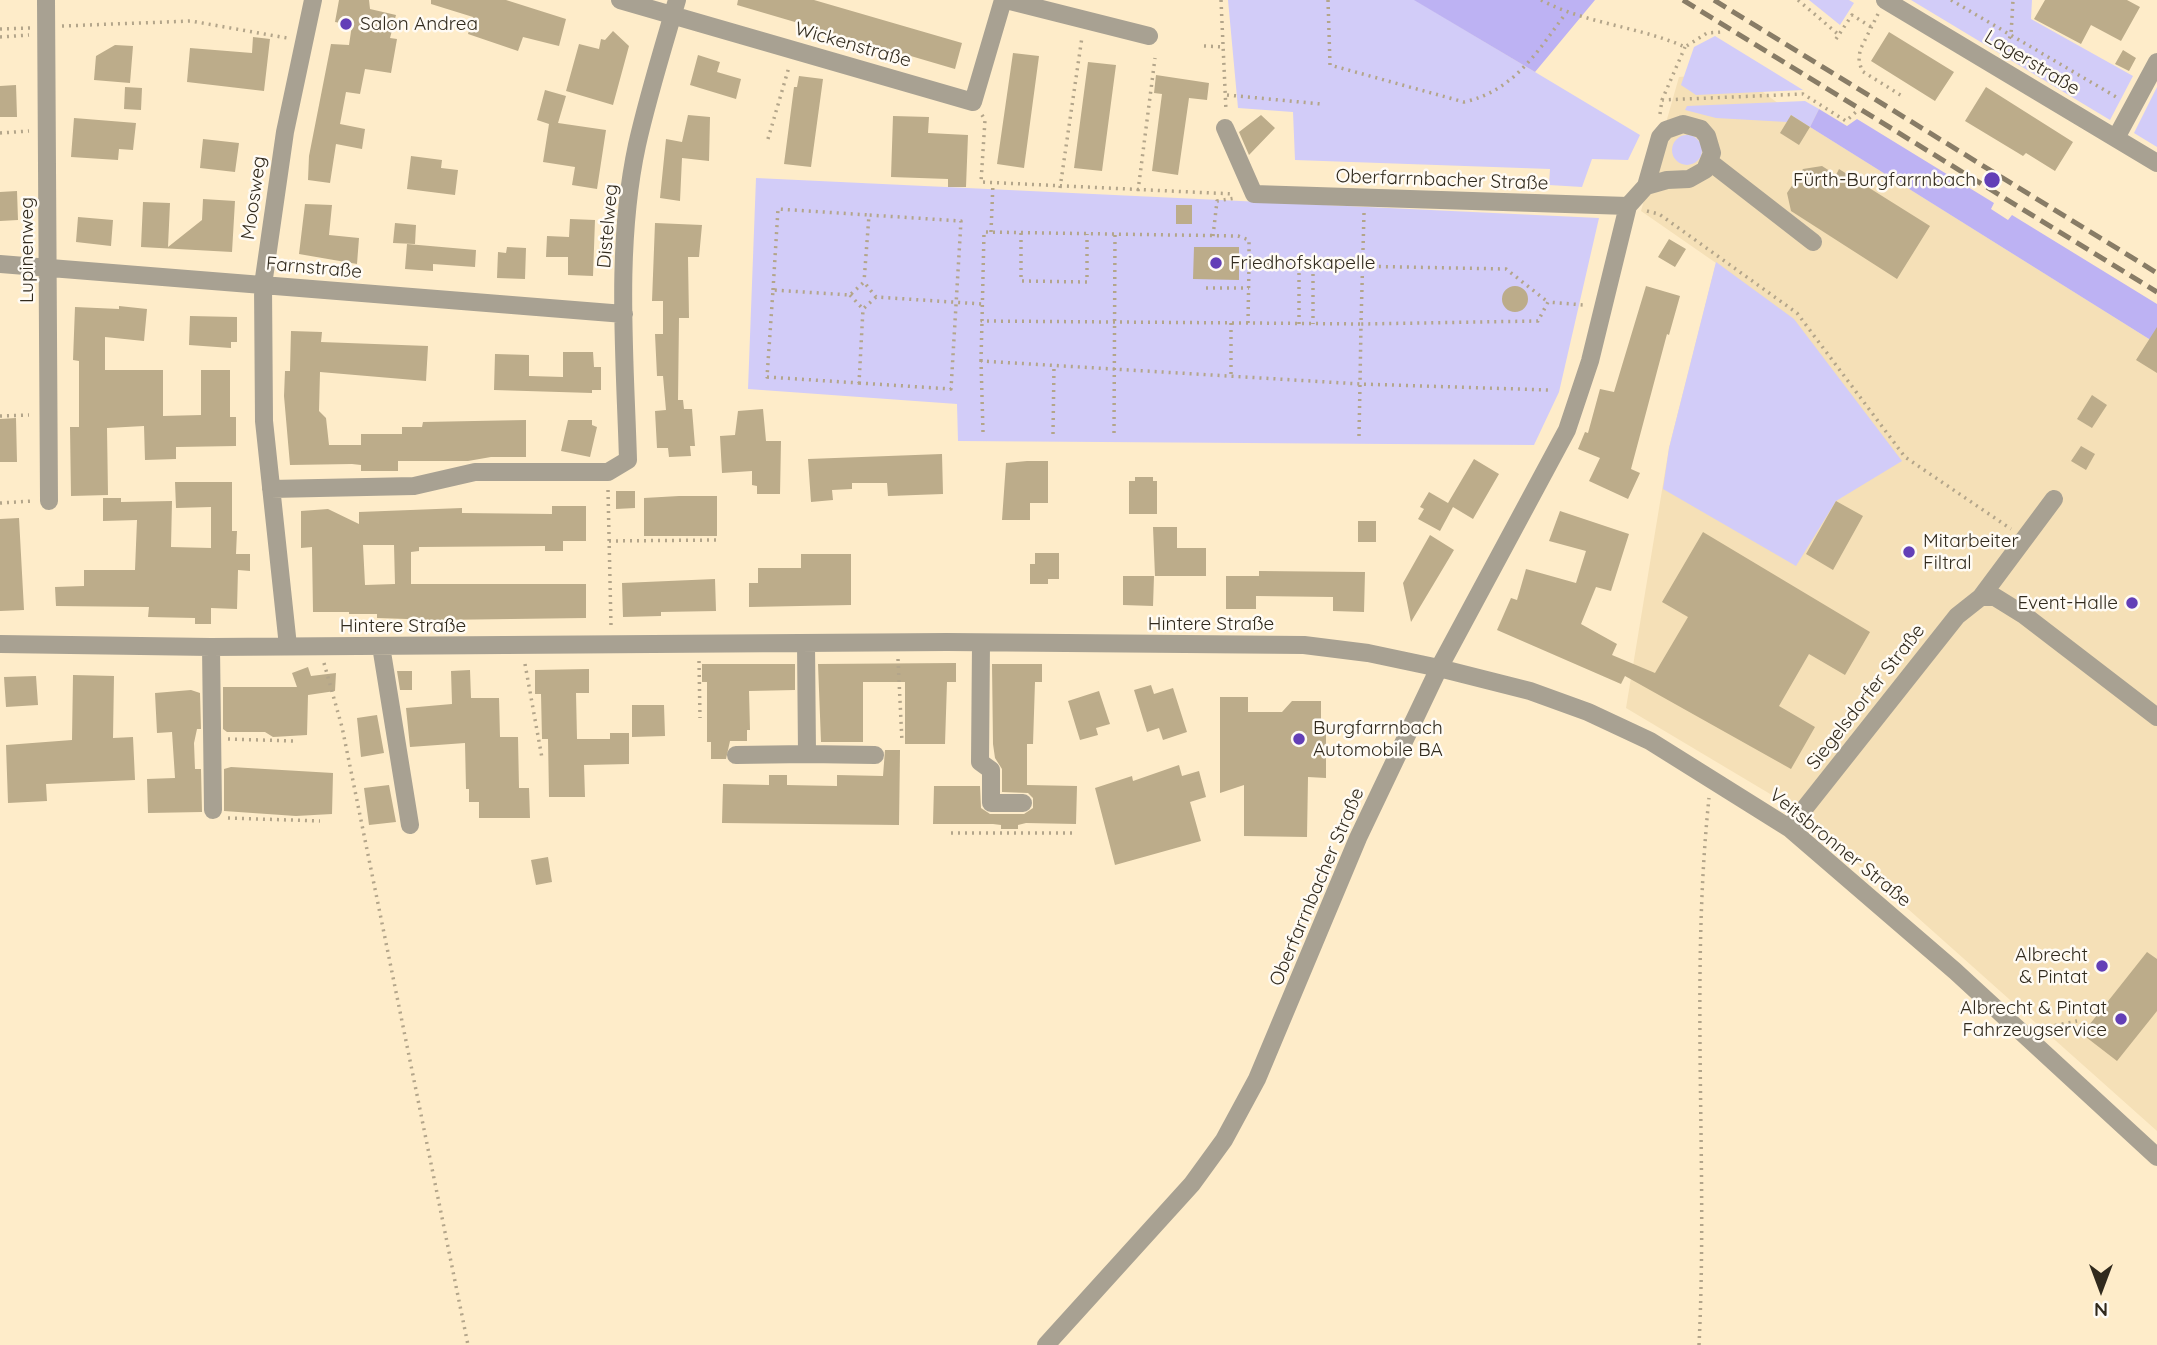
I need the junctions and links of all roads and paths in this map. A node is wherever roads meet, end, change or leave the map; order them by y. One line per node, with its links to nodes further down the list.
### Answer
1 (46, 0): 16 (street, Lupinenweg)
2 (313, 0): 21 (street, Moosweg)
3 (620, 0): 12 (street, Wickenstraße)
4 (1004, 0): 14 (street); 34 (street)
5 (1221, 0): 23 (path)
6 (1328, 0): 13 (path)
7 (1541, 0): 13 (path)
8 (1798, 0): 30 (path)
9 (1885, 0): 28 (street, Lagerstraße)
10 (1951, 0): 18 (path)
11 (2013, 0): 18 (path)
12 (674, 8): 25 (street, Wickenstraße); 76 (street, Distelweg)
13 (1566, 13): 24 (path)
14 (1084, 21): 19 (street); 46 (path)
15 (0, 29): 16 (path)
16 (48, 30): 20 (path); 21 (path); 38 (street, Lupinenweg)
17 (1722, 32): 24 (path)
18 (2011, 35): 28 (path); 31 (path)
19 (1149, 36)
20 (0, 37)
21 (303, 41): 65 (street, Moosweg)
22 (1203, 46): 23 (path)
23 (1225, 47): 29 (path)
24 (1685, 47): 32 (path)
25 (794, 50): 34 (street, Wickenstraße); 41 (path)
26 (1156, 58): 47 (path)
27 (2157, 62): 40 (street)
28 (1995, 65): 40 (street, Lagerstraße)
29 (1227, 94): 35 (path); 37 (path)
30 (1902, 96)
31 (2118, 98)
32 (1662, 100)
33 (1694, 100): 36 (path)
34 (973, 102): 44 (path)
35 (1321, 104)
36 (1857, 111)
37 (1225, 128): 48 (street)
38 (49, 130): 39 (path); 62 (street, Lupinenweg)
39 (0, 133)
40 (2116, 138): 43 (street, Lagerstraße)
41 (768, 139)
42 (1710, 162): 45 (street); 45 (street, Oberfarrnbacher Straße); 57 (street)
43 (2157, 163)
44 (993, 183): 46 (path); 52 (path)
45 (1646, 186): 50 (street, Oberfarrnbacher Straße)
46 (1060, 188): 47 (path)
47 (1138, 191): 48 (path)
48 (1254, 194): 49 (street, Oberfarrnbacher Straße); 56 (path)
49 (1365, 199): 50 (street, Oberfarrnbacher Straße); 63 (path)
50 (1628, 206): 74 (street, Oberfarrnbacher Straße); 102 (path)
51 (869, 215): 64 (path); 68 (path); 71 (path)
52 (991, 232): 53 (path); 73 (path)
53 (1021, 233): 54 (path); 54 (path)
54 (1087, 234): 55 (path)
55 (1115, 234): 56 (path); 78 (path)
56 (1213, 236): 59 (path)
57 (1813, 242)
58 (0, 264): 62 (street, Farnstraße)
59 (1249, 264): 60 (path); 67 (path)
60 (1299, 265): 61 (path); 81 (path)
61 (1313, 266): 63 (path); 82 (path)
62 (47, 267): 65 (street, Farnstraße); 91 (street, Lupinenweg)
63 (1363, 267): 72 (path); 83 (path)
64 (864, 282): 69 (path); 70 (path)
65 (263, 285): 76 (street, Farnstraße); 98 (street, Moosweg)
66 (1206, 288): 67 (path)
67 (1249, 288): 80 (path)
68 (773, 290): 69 (path); 88 (path)
69 (850, 295): 75 (path)
70 (876, 296): 71 (path); 75 (path)
71 (956, 302): 73 (path); 88 (path)
72 (1548, 302): 74 (path); 83 (path)
73 (982, 303): 77 (path)
74 (1604, 306): 117 (street, Oberfarrnbacher Straße)
75 (863, 309): 88 (path)
76 (624, 314): 97 (street, Distelweg)
77 (982, 321): 78 (path); 84 (path)
78 (1115, 321): 79 (path); 86 (path)
79 (1231, 323): 80 (path); 87 (path)
80 (1248, 323): 81 (path)
81 (1299, 324): 82 (path)
82 (1313, 324): 83 (path)
83 (1362, 324): 89 (path)
84 (981, 361): 85 (path); 93 (path)
85 (1054, 366): 86 (path); 95 (path)
86 (1115, 369): 87 (path); 94 (path)
87 (1231, 376): 89 (path)
88 (859, 383)
89 (1360, 384): 90 (path); 96 (path)
90 (1549, 390)
91 (48, 414): 92 (path); 100 (street, Lupinenweg)
92 (0, 416)
93 (984, 432)
94 (1114, 433)
95 (1053, 434)
96 (1359, 436)
97 (608, 472): 98 (street); 104 (path)
98 (271, 489): 112 (street, Moosweg)
99 (2054, 499): 102 (street, Siegelsdorfer Straße)
100 (49, 500): 101 (path)
101 (0, 503)
102 (2023, 537): 105 (street, Siegelsdorfer Straße)
103 (717, 540): 104 (path)
104 (609, 541): 111 (path)
105 (1981, 597): 118 (street); 132 (street, Siegelsdorfer Straße)
106 (0, 643): 115 (street, Hintere Straße)
107 (699, 643): 108 (street, Hintere Straße); 111 (street, Hintere Straße); 119 (path)
108 (806, 643): 109 (street, Hintere Straße); 123 (street)
109 (898, 643): 110 (street, Hintere Straße); 122 (path)
110 (981, 643): 117 (street, Hintere Straße); 128 (street)
111 (611, 645): 114 (street, Hintere Straße)
112 (288, 646): 115 (street, Hintere Straße); 116 (street, Hintere Straße)
113 (380, 646): 114 (street, Hintere Straße); 116 (street, Hintere Straße); 131 (street)
114 (524, 646): 126 (path)
115 (211, 647): 120 (street)
116 (321, 647): 138 (path)
117 (1439, 668): 127 (street, Veitsbronner Straße); 139 (street, Oberfarrnbacher Straße)
118 (2157, 717)
119 (700, 718)
120 (211, 739): 121 (path); 129 (street)
121 (293, 741)
122 (902, 742)
123 (807, 754): 124 (street); 125 (street)
124 (736, 755)
125 (875, 755)
126 (542, 758)
127 (1711, 777): 132 (street, Veitsbronner Straße); 140 (path)
128 (1023, 803)
129 (213, 810): 130 (path)
130 (320, 821)
131 (410, 825)
132 (1789, 828): 137 (street, Veitsbronner Straße)
133 (951, 833): 134 (path)
134 (1072, 833)
135 (2077, 1021): 136 (path)
136 (2048, 1027)
137 (2157, 1157)
138 (468, 1345)
139 (1046, 1345)
140 (1699, 1345)

